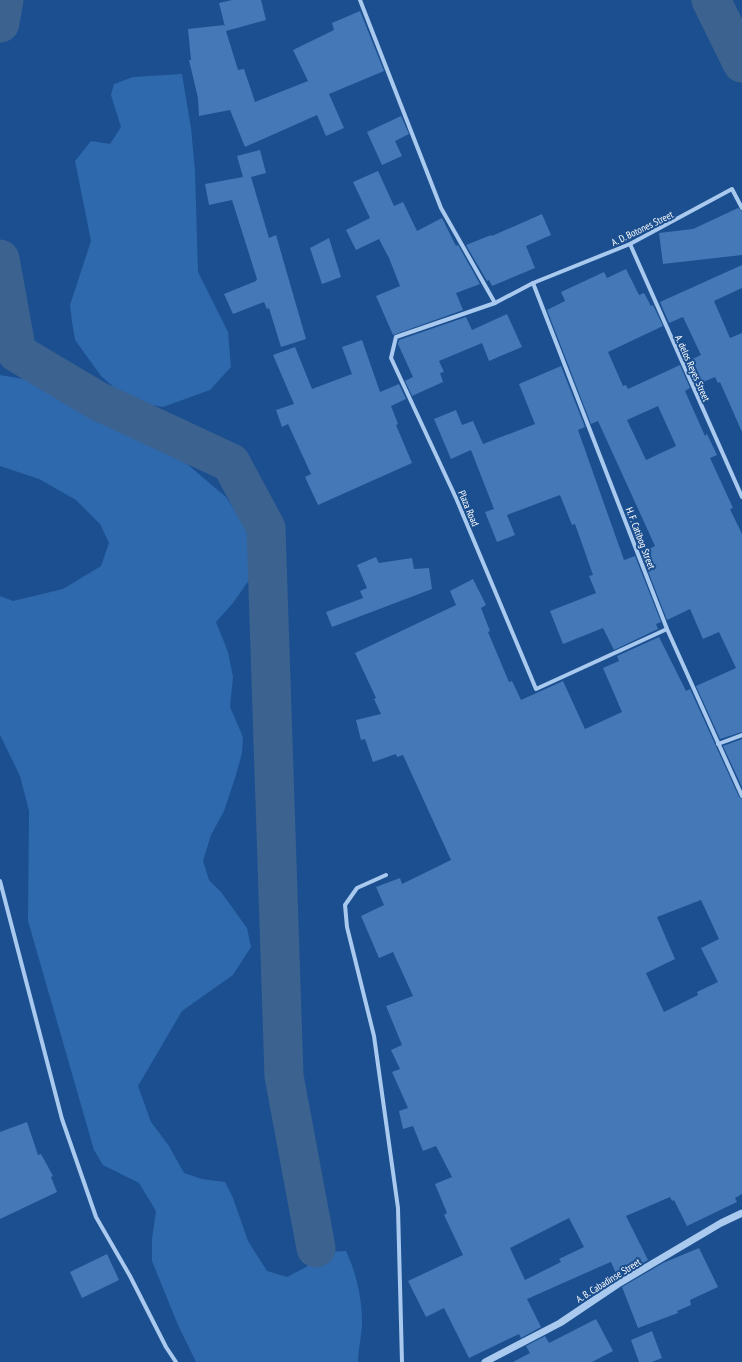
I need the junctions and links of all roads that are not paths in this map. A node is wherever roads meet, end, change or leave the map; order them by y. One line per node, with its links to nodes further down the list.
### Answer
1 (360, 0): 5 (street)
2 (742, 208): 3 (street, A. D. Botones Street)
3 (630, 244): 4 (street, A. D. Botones Street); 6 (street, A. delos Reyes Street)
4 (533, 283): 5 (street, Plaza Road); 7 (street, H. F. Catibog Street)
5 (495, 302): 7 (street, Plaza Road)
6 (742, 497)
7 (668, 629): 9 (street, H. F. Catibog Street)
8 (742, 735): 9 (street)
9 (718, 744): 10 (street, H. F. Catibog Street)
10 (742, 796)
11 (386, 875): 15 (street)
12 (0, 881): 14 (street)
13 (742, 1213): 16 (street, A. B. Cabadinse Street)
14 (176, 1362)
15 (402, 1362)
16 (485, 1362)

